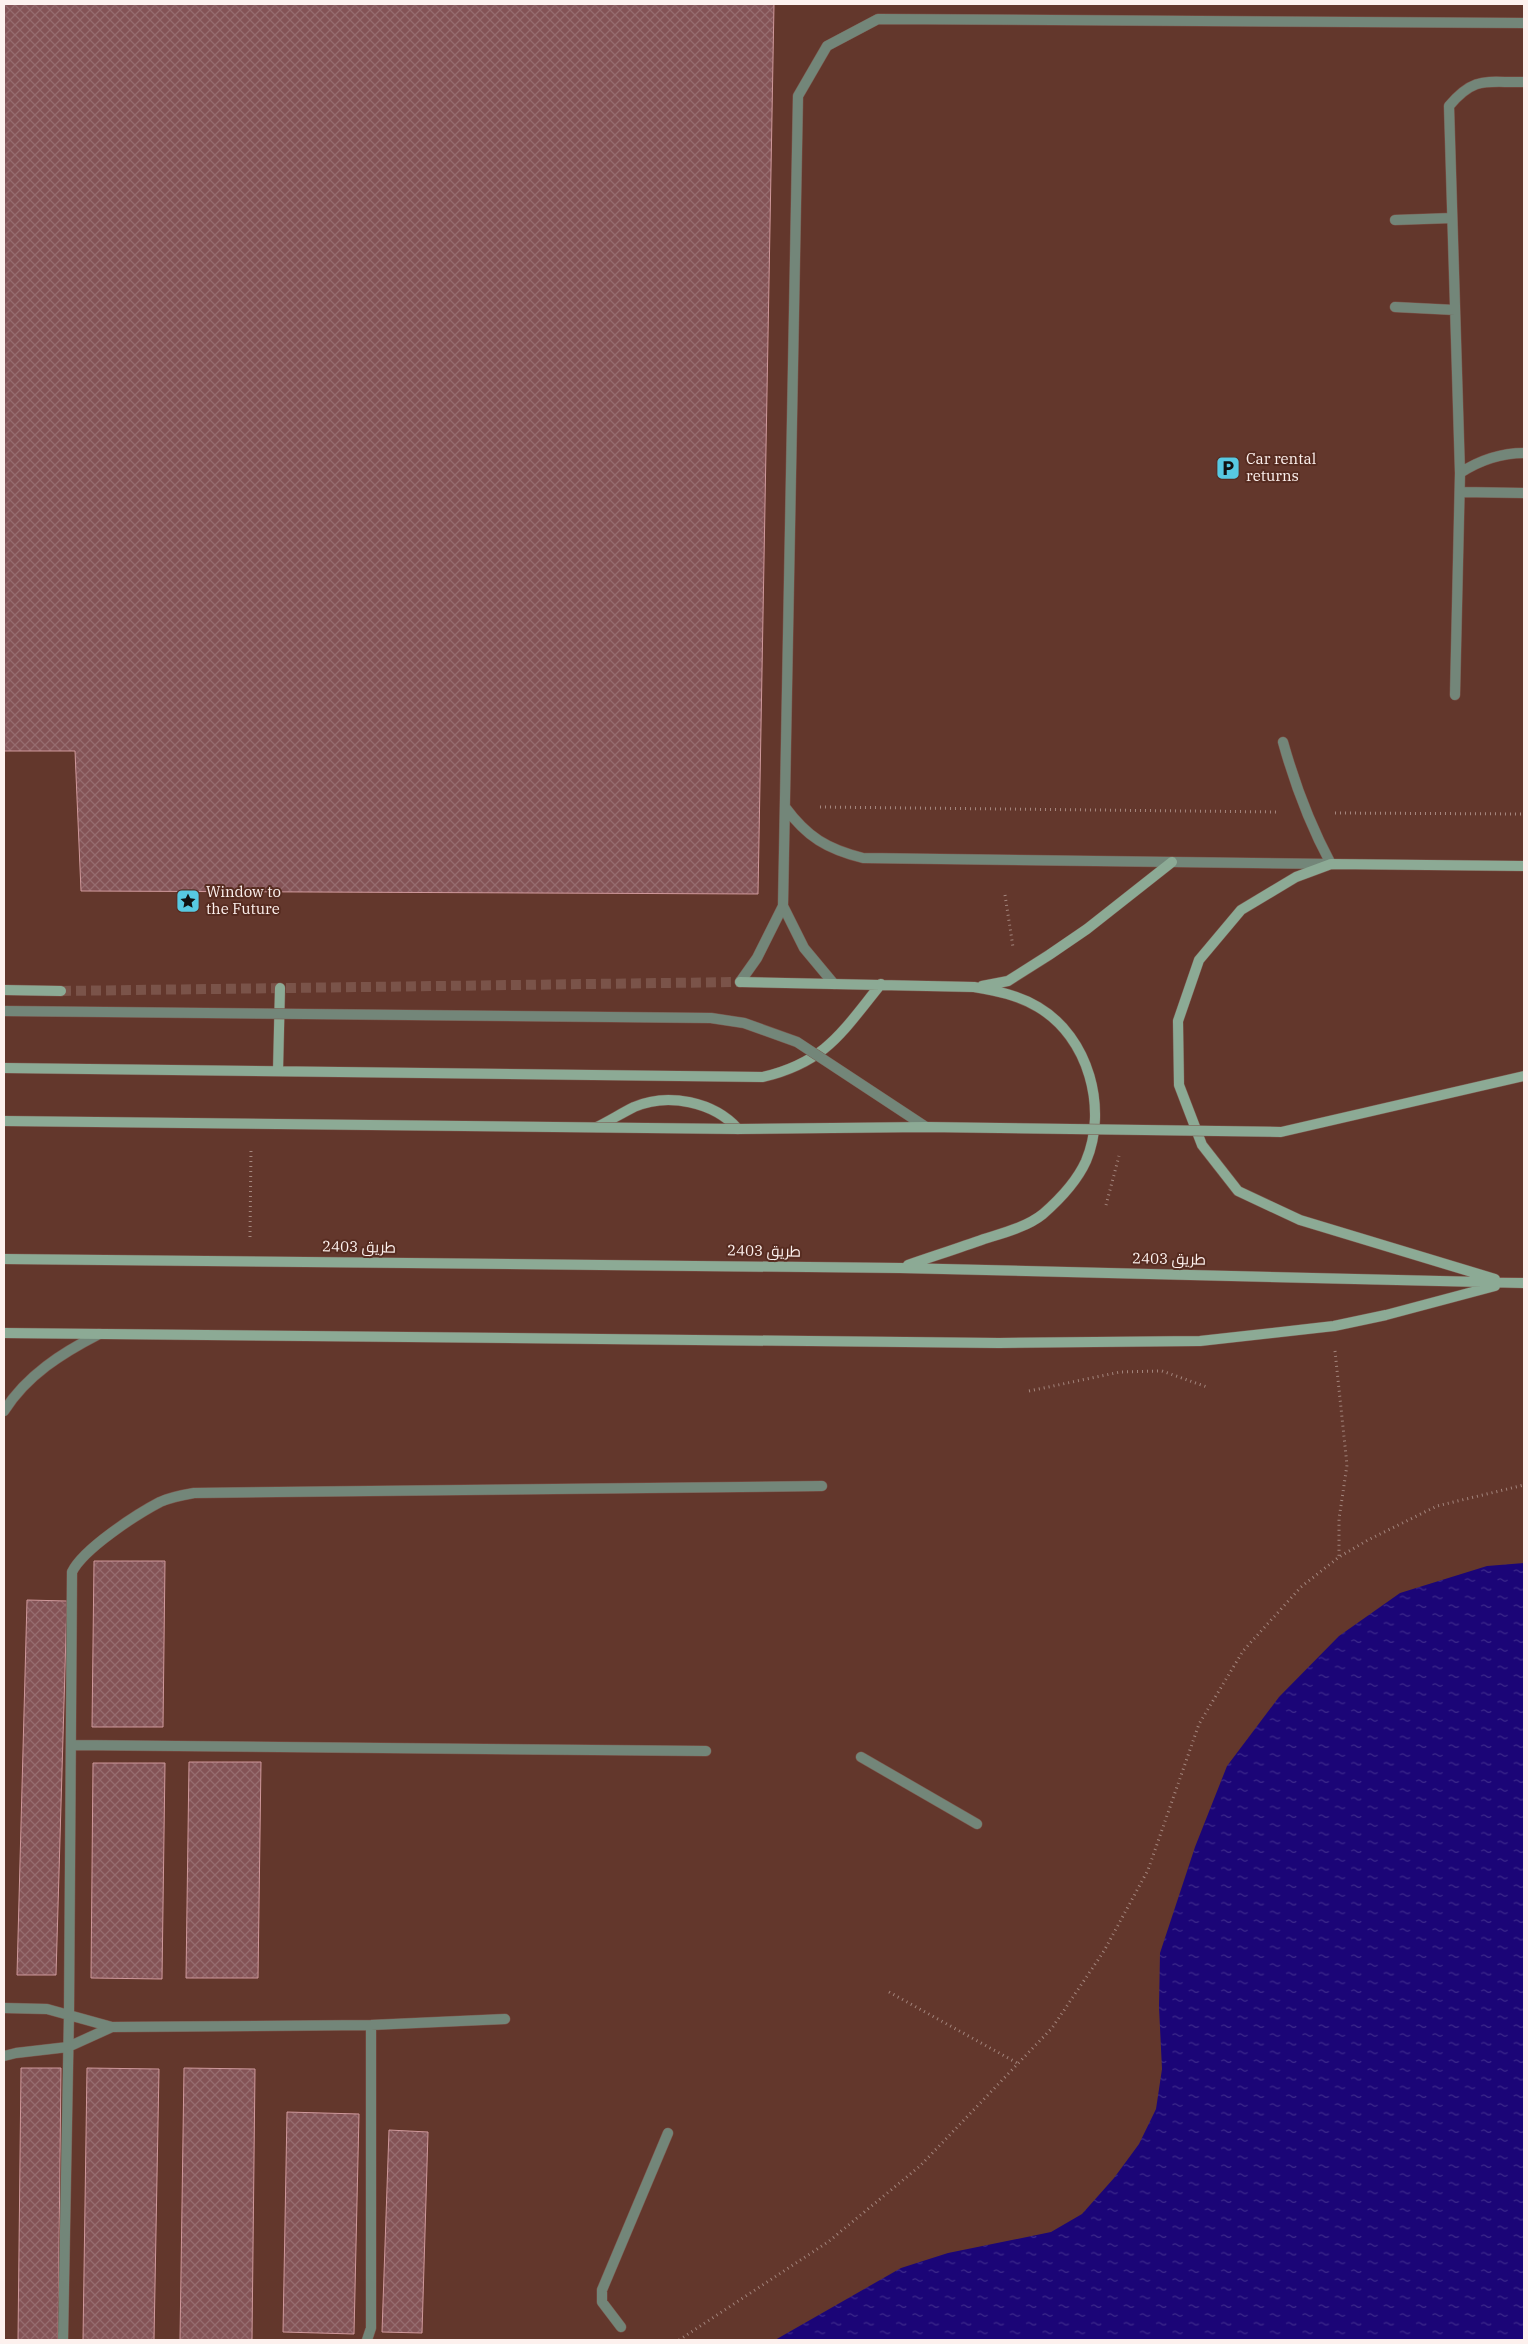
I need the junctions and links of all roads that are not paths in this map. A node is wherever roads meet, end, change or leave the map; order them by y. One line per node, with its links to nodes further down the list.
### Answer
1 (1524, 23): 13 (lane)
2 (1524, 82): 3 (lane)
3 (1452, 218): 4 (lane); 6 (lane)
4 (1396, 220)
5 (1395, 307): 6 (lane)
6 (1455, 310): 8 (lane)
7 (1524, 453): 8 (lane)
8 (1460, 473): 9 (lane)
9 (1460, 492): 10 (lane); 11 (lane)
10 (1524, 493)
11 (1456, 695)
12 (1283, 742): 15 (lane)
13 (785, 807): 14 (lane); 17 (lane)
14 (1172, 862): 15 (lane); 21 (main road)
15 (1331, 864): 16 (main road); 35 (main road)
16 (1524, 866)
17 (784, 906): 18 (lane); 19 (lane)
18 (740, 982): 19 (main road)
19 (834, 984): 20 (main road)
20 (881, 984): 21 (main road); 27 (main road)
21 (974, 987): 34 (main road)
22 (280, 988): 27 (main road)
23 (4, 990): 24 (main road)
24 (61, 991)
25 (4, 1011): 31 (lane, bridge)
26 (4, 1068): 27 (main road)
27 (278, 1072)
28 (1524, 1076): 31 (main road, bridge)
29 (4, 1121): 30 (main road, bridge)
30 (597, 1127): 32 (main road, bridge); 32 (main road, bridge)
31 (926, 1127): 32 (main road, bridge)
32 (738, 1129)
33 (4, 1258): 34 (main road, طريق 2403)
34 (900, 1268): 35 (main road, طريق 2403)
35 (1508, 1283): 36 (main road, طريق 2403); 38 (main road)
36 (1524, 1283)
37 (4, 1333): 38 (main road)
38 (100, 1334): 39 (lane)
39 (4, 1411)
40 (822, 1486): 41 (lane)
41 (71, 1745): 42 (lane); 46 (lane)
42 (706, 1751)
43 (860, 1757): 44 (lane)
44 (978, 1824)
45 (4, 2008): 46 (lane)
46 (69, 2014): 49 (lane); 50 (lane)
47 (505, 2019): 48 (lane)
48 (371, 2025): 49 (lane); 55 (lane)
49 (112, 2026): 50 (lane)
50 (68, 2047): 51 (lane); 54 (lane)
51 (4, 2056)
52 (668, 2133): 53 (lane)
53 (621, 2327)
54 (63, 2340)
55 (367, 2340)

